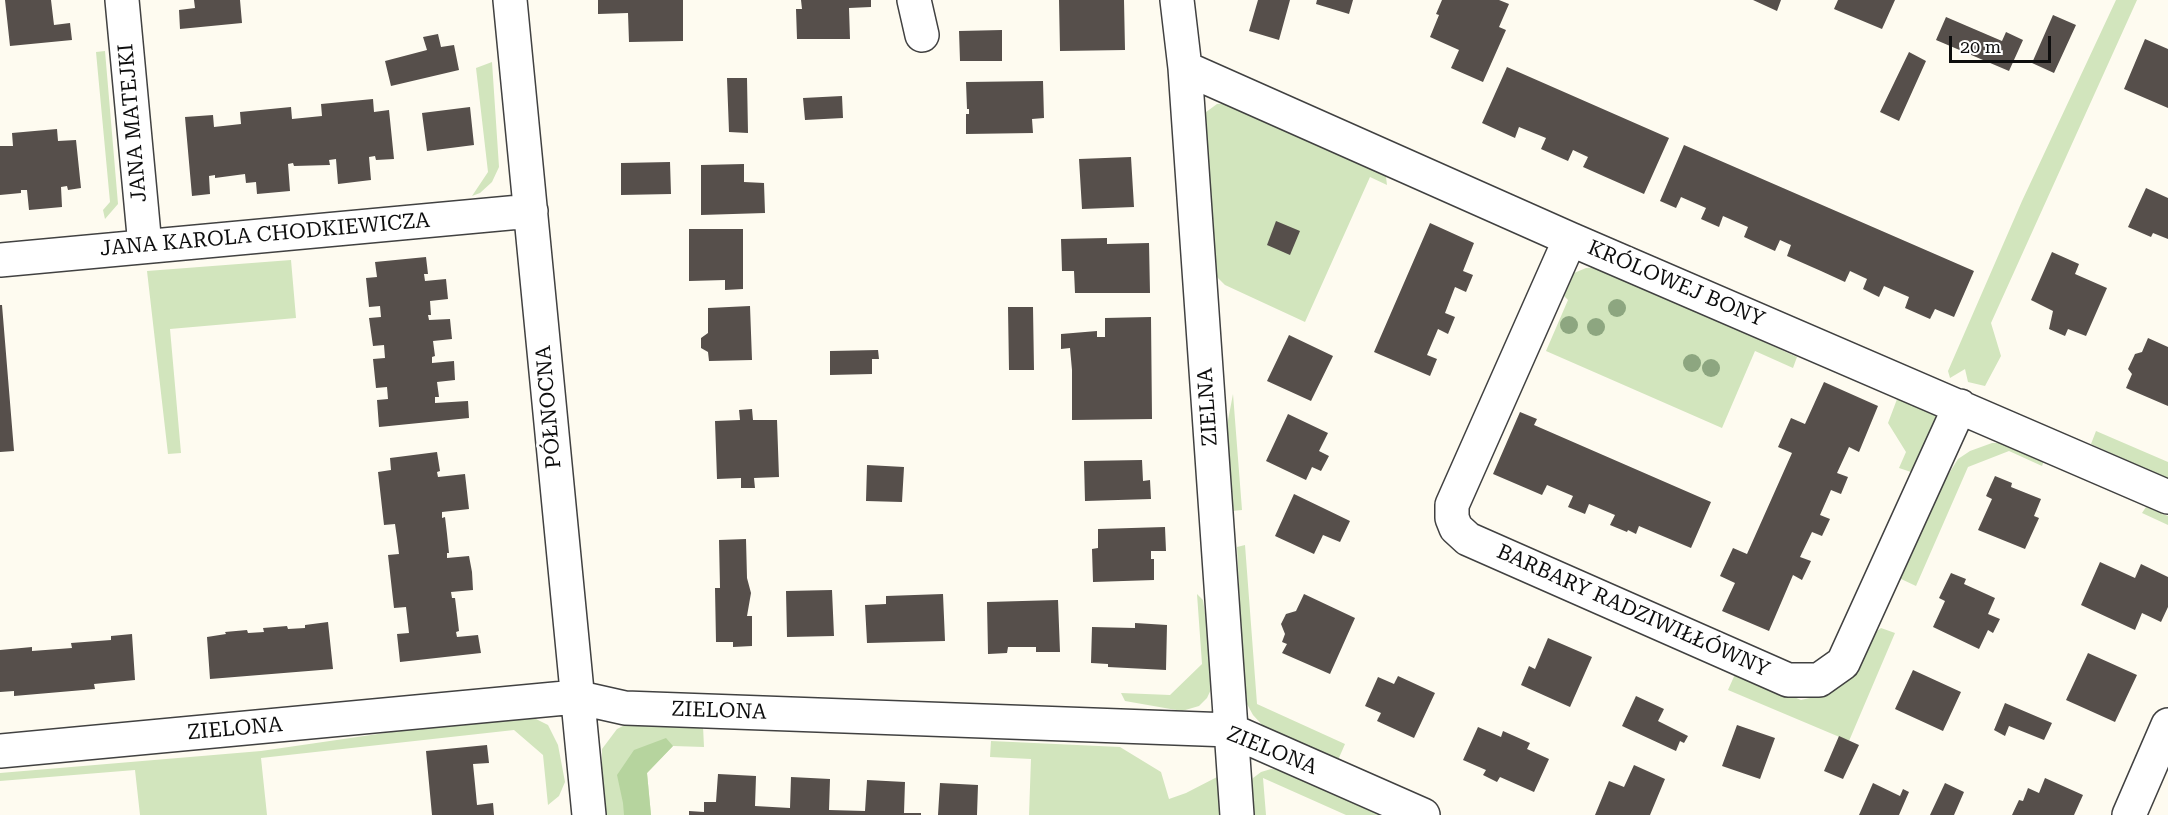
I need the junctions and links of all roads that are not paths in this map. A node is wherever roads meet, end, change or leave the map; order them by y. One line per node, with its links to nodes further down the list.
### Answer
1 (122, 0): 9 (street, JANA MATEJKI)
2 (510, 0): 7 (street, PÓŁNOCNA)
3 (914, 0): 5 (street)
4 (1177, 0): 6 (street, ZIELNA)
5 (922, 35)
6 (1185, 68): 8 (street, KRÓLOWEJ BONY); 15 (street, ZIELNA)
7 (531, 211): 9 (street, JANA KAROLA CHODKIEWICZA); 13 (street, PÓŁNOCNA)
8 (1570, 239): 11 (street, KRÓLOWEJ BONY); 11 (street, BARBARY RADZIWIŁŁÓWNY)
9 (145, 246): 10 (street, JANA KAROLA CHODKIEWICZA)
10 (0, 260)
11 (1960, 406): 12 (street, KRÓLOWEJ BONY)
12 (2168, 497)
13 (576, 698): 15 (street, ZIELONA); 16 (street, ZIELONA); 17 (street, PÓŁNOCNA)
14 (2168, 726): 20 (street)
15 (1230, 730): 18 (street, ZIELNA); 19 (street, ZIELONA)
16 (0, 751)
17 (589, 815)
18 (1237, 815)
19 (1423, 815)
20 (2129, 815)

